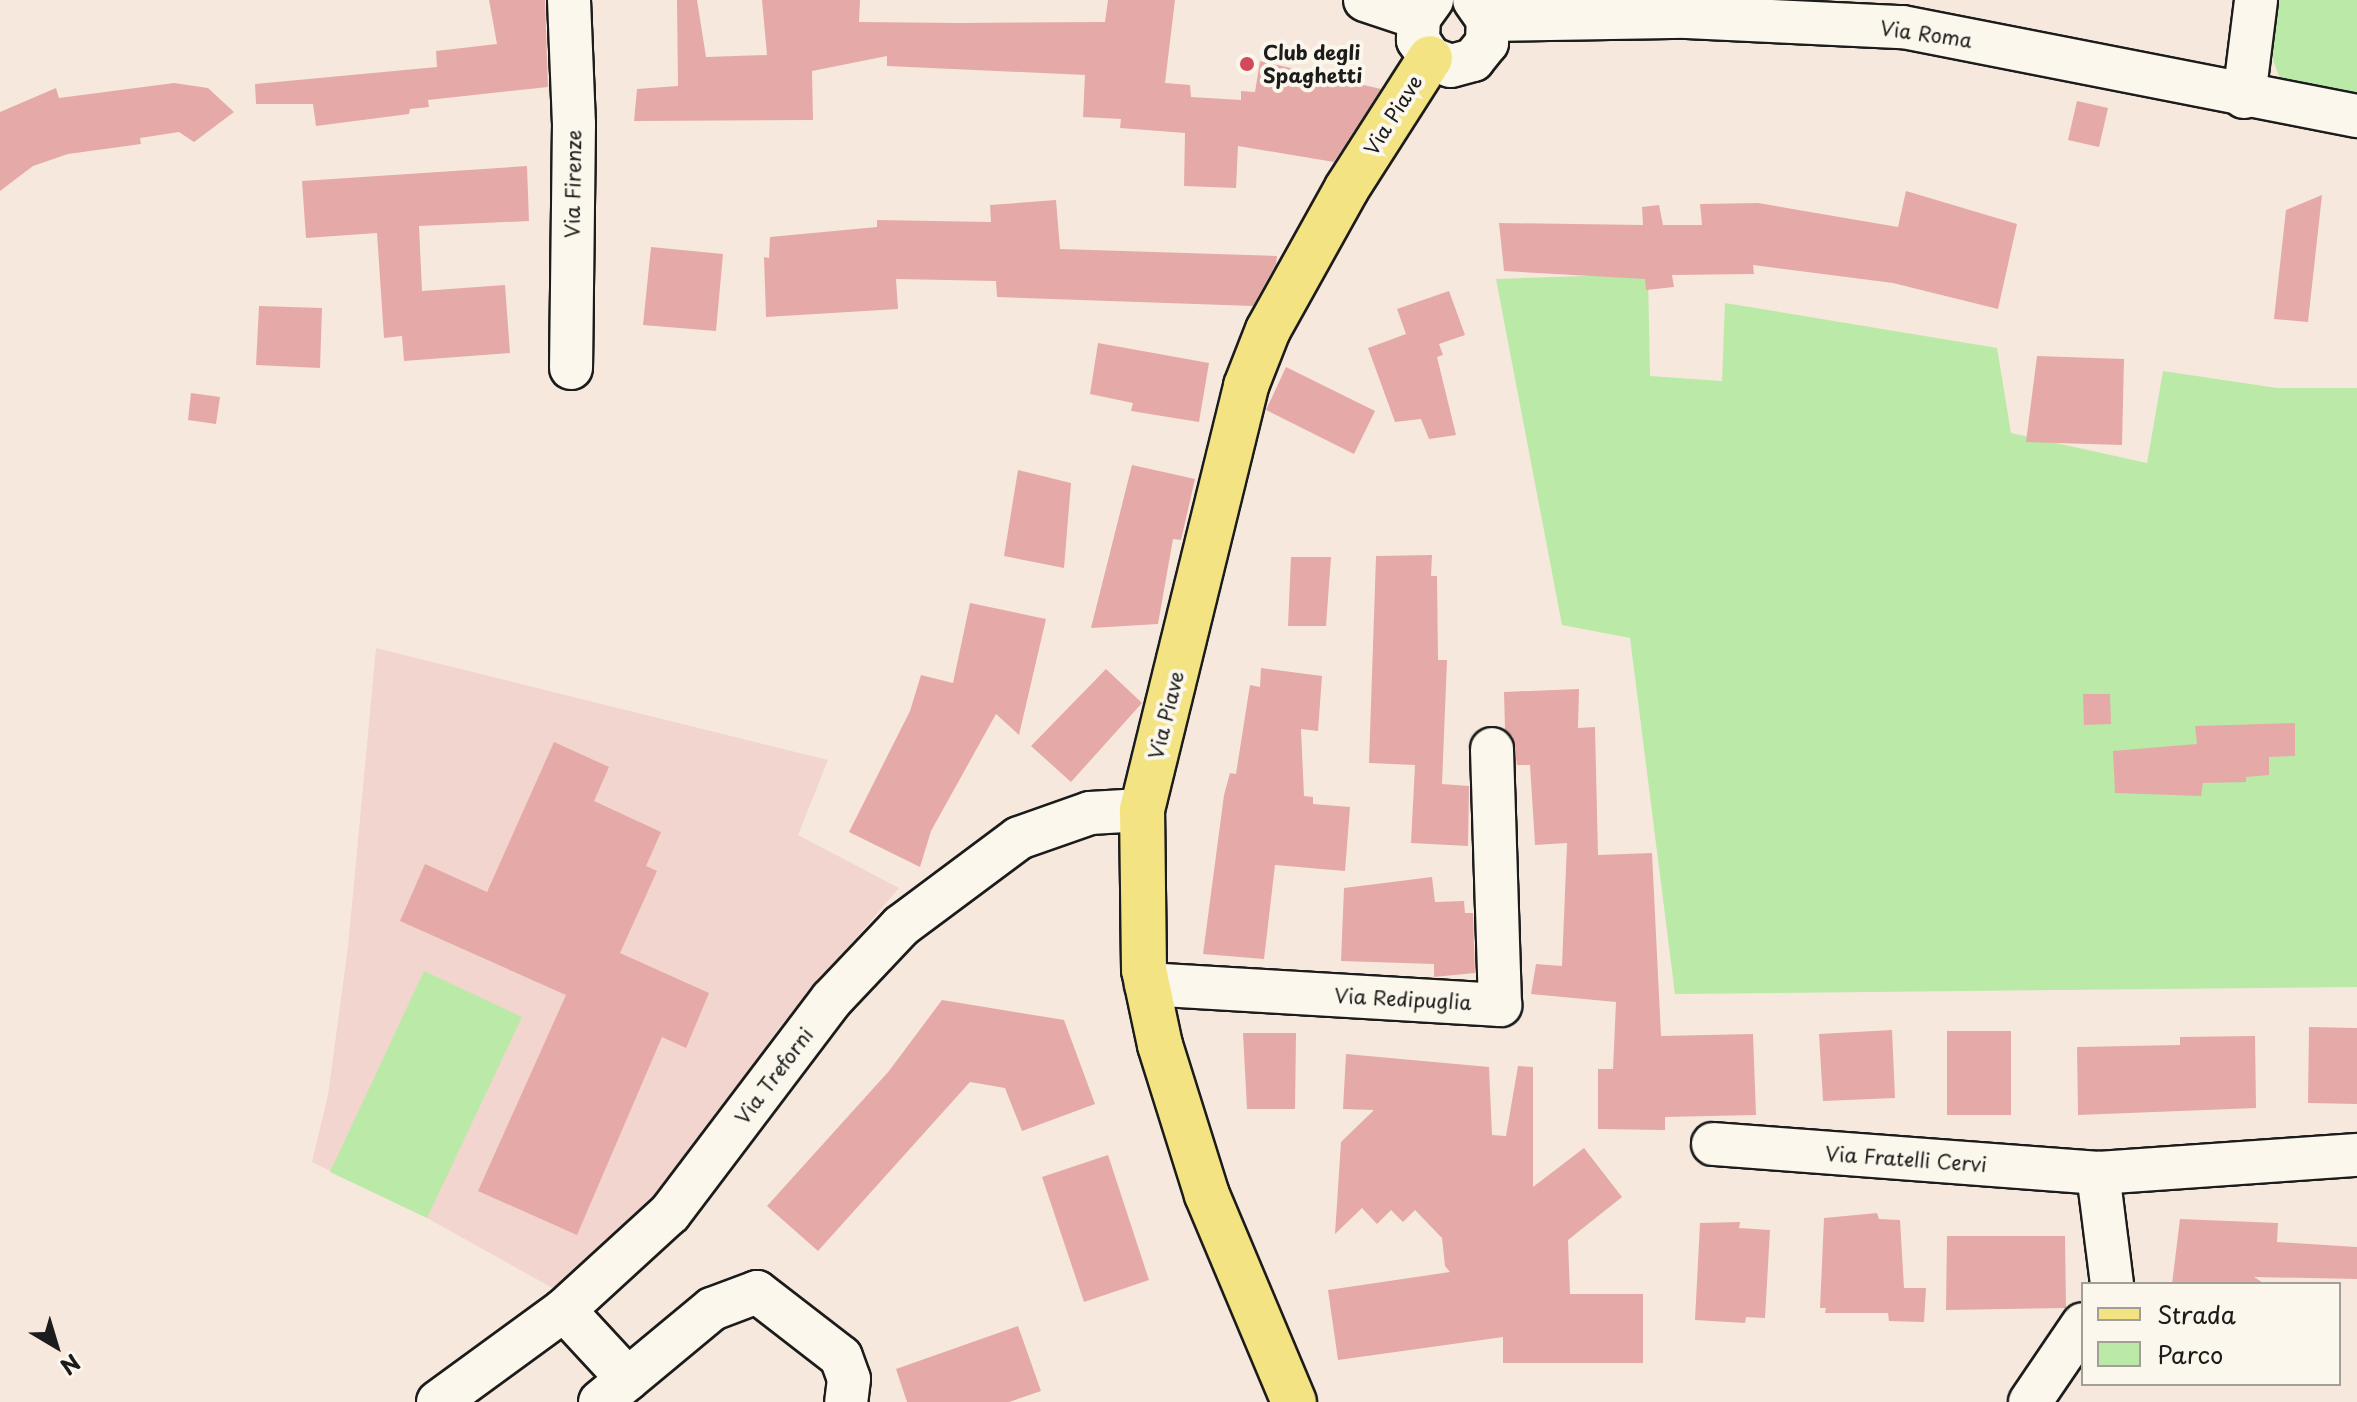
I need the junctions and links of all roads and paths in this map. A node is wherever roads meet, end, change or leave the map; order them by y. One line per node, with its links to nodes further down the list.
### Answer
1 (569, 0): 7 (street, Via Firenze)
2 (2256, 0): 5 (street)
3 (1481, 10): 4 (street, Via Roma); 5 (street, Via Roma)
4 (1408, 15): 9 (main road, Via Piave)
5 (2244, 97): 6 (street, Via Roma)
6 (2357, 116)
7 (571, 368)
8 (1492, 749): 10 (street, Via Redipuglia)
9 (1142, 810): 10 (main road, Via Piave); 15 (street, Via Treforni)
10 (1146, 984): 20 (main road, Via Piave)
11 (1713, 1144): 13 (street, Via Fratelli Cervi)
12 (2357, 1155): 13 (street, Via Fratelli Cervi)
13 (2098, 1173): 14 (street)
14 (2112, 1282)
15 (564, 1310): 17 (street); 18 (street, Via Treforni)
16 (2081, 1327): 21 (street)
17 (614, 1390): 19 (street)
18 (438, 1402)
19 (846, 1402)
20 (1294, 1402)
21 (2030, 1402)

